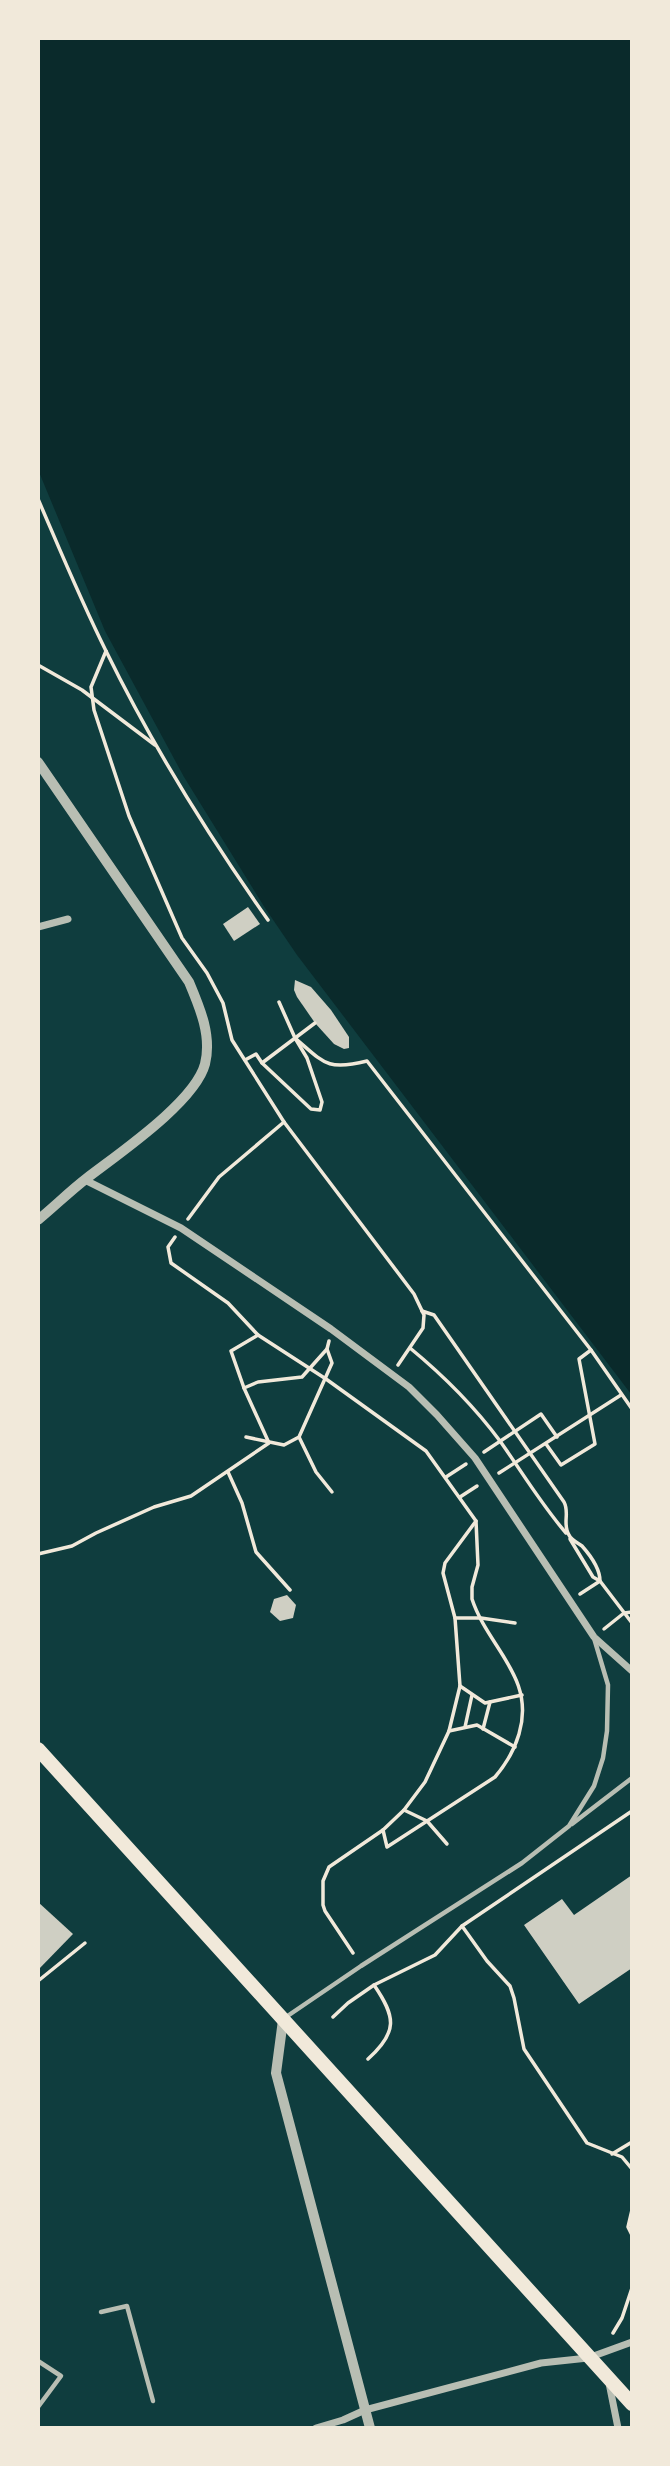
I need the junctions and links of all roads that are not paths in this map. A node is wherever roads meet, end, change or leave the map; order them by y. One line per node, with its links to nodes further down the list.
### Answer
1 (38, 762): 4 (street)
2 (68, 919): 3 (street)
3 (38, 927)
4 (85, 1180): 5 (street); 6 (street)
5 (38, 1220)
6 (594, 1637): 7 (street); 10 (lane)
7 (632, 1671)
8 (38, 1749): 11 (main road)
9 (632, 1779): 10 (lane)
10 (569, 1826): 11 (lane)
11 (283, 2020): 14 (main road); 20 (street)
12 (101, 2312): 17 (lane)
13 (632, 2342): 14 (street)
14 (588, 2358): 16 (main road); 20 (street)
15 (38, 2361): 19 (lane)
16 (609, 2382): 18 (main road); 23 (street)
17 (153, 2401)
18 (632, 2404)
19 (38, 2407)
20 (365, 2410): 21 (street); 22 (street)
21 (316, 2427)
22 (370, 2427)
23 (618, 2427)

